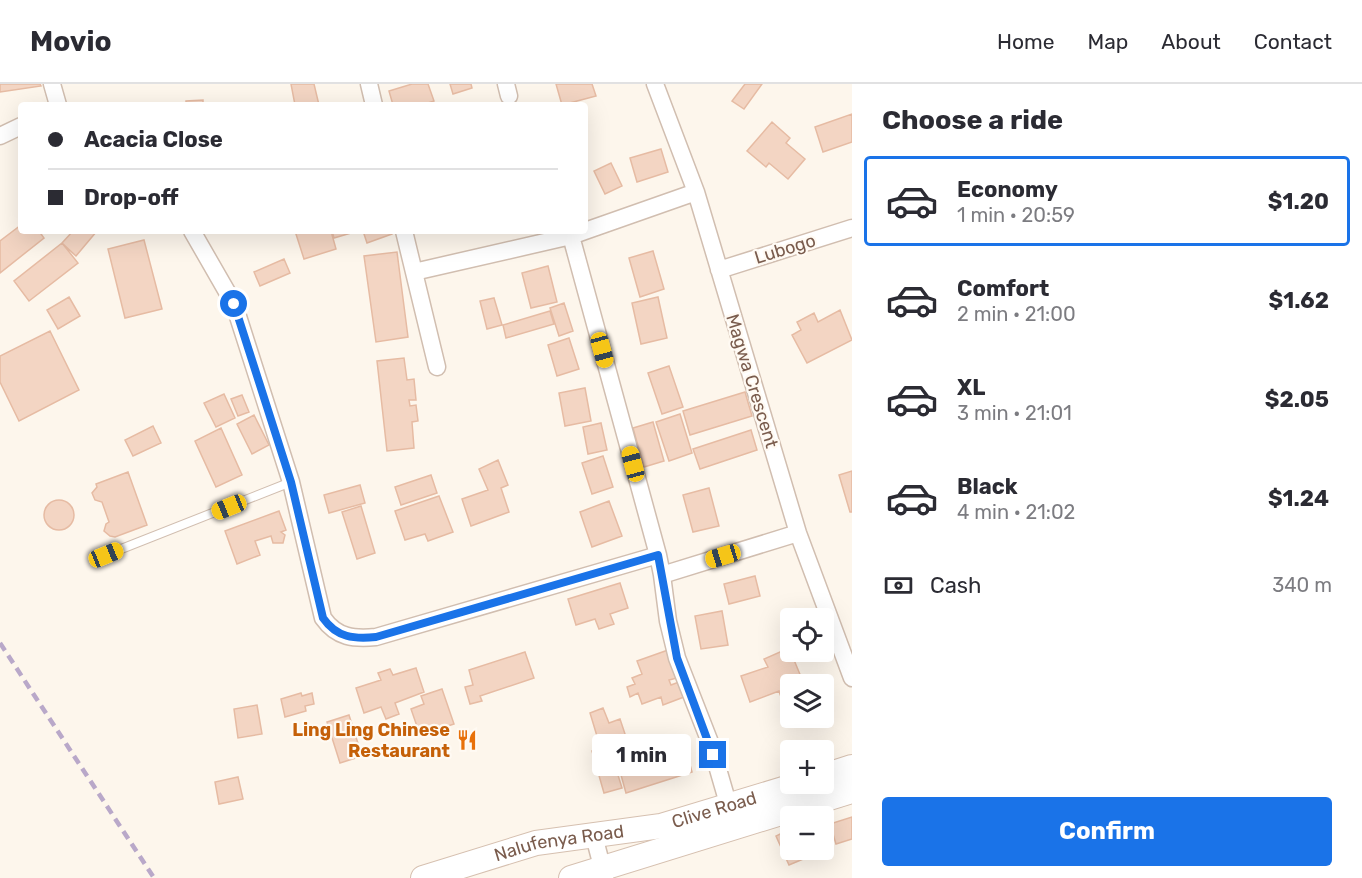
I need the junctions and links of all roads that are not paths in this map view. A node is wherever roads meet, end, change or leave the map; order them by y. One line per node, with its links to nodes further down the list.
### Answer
1 (52, 84): 4 (street)
2 (369, 84): 5 (street)
3 (656, 84): 8 (street, Magwa Crescent)
4 (57, 102)
5 (373, 102)
6 (18, 127): 7 (street)
7 (0, 136)
8 (696, 192): 10 (street); 15 (street, Magwa Crescent)
9 (852, 228): 15 (street, Lubogo)
10 (588, 230)
11 (194, 234): 18 (street)
12 (405, 234): 16 (street)
13 (576, 234): 16 (street)
14 (580, 234): 21 (street)
15 (718, 270): 19 (street, Magwa Crescent)
16 (414, 272): 17 (street)
17 (437, 367)
18 (291, 482): 20 (lane); 21 (street)
19 (798, 533): 22 (street); 23 (street, Magwa Crescent)
20 (106, 555)
21 (658, 555): 22 (street)
22 (662, 575): 28 (street)
23 (852, 678)
24 (852, 767): 25 (street)
25 (834, 773)
26 (780, 790): 28 (street, Clive Road)
27 (852, 791): 31 (street, Clive Road)
28 (729, 807): 29 (street, Clive Road)
29 (661, 826): 30 (street, Nalufenya Road)
30 (594, 836): 32 (street); 33 (street, Nalufenya Road)
31 (686, 844): 32 (street, Nalufenya Road)
32 (603, 873): 34 (street, Nalufenya Road)
33 (423, 878)
34 (571, 878)

